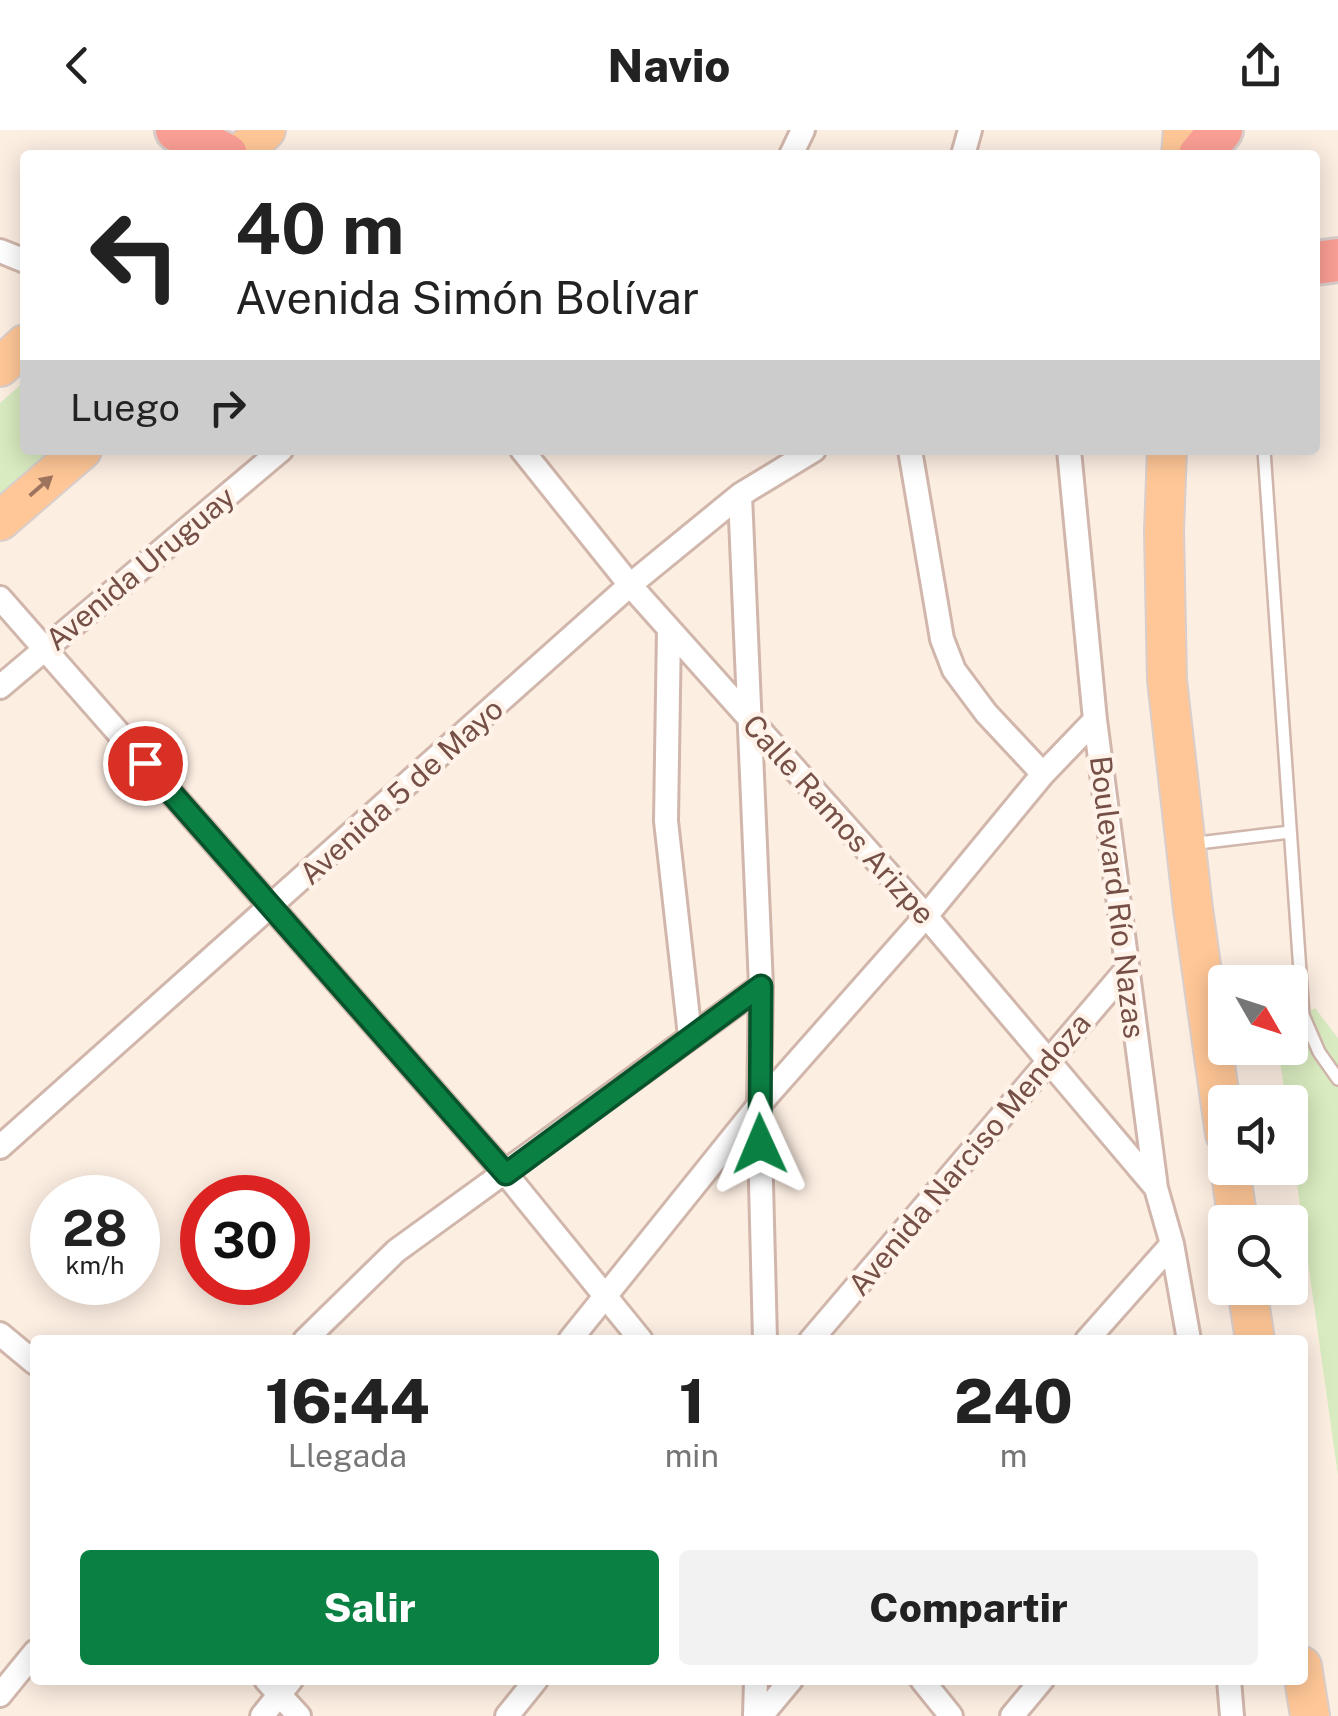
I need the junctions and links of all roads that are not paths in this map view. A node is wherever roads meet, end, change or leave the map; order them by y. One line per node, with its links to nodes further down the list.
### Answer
1 (177, 130): 4 (highway)
2 (266, 130): 5 (main road)
3 (1221, 130): 6 (highway)
4 (216, 150)
5 (244, 150)
6 (1204, 150)
7 (20, 348): 8 (main road)
8 (0, 366)
9 (76, 455): 18 (main road, one-way to 9)
10 (276, 455): 22 (street, Avenida Uruguay)
11 (526, 455): 19 (street, Calle Ramos Arizpe)
12 (806, 455): 17 (street, Avenida 5 de Mayo)
13 (911, 455): 26 (street)
14 (1069, 455): 25 (street, Boulevard Río Nazas)
15 (1167, 455): 28 (main road)
16 (1264, 455): 27 (lane)
17 (740, 494): 19 (street, Avenida 5 de Mayo); 24 (street)
18 (0, 521)
19 (630, 585): 21 (street, Calle Ramos Arizpe); 29 (street, Avenida 5 de Mayo)
20 (0, 598): 22 (street)
21 (669, 630): 24 (street, Calle Ramos Arizpe); 33 (street)
22 (44, 648): 23 (street, Avenida Uruguay); 29 (street)
23 (0, 687)
24 (751, 718): 30 (street, Calle Ramos Arizpe); 32 (street)
25 (1094, 720): 26 (street); 31 (street, Boulevard Río Nazas)
26 (1043, 774): 30 (street)
27 (1290, 832): 28 (lane); 35 (lane)
28 (1186, 844): 36 (main road)
29 (272, 906): 38 (street, Avenida 5 de Mayo); 39 (street)
30 (926, 916): 34 (street, Calle Ramos Arizpe); 37 (street)
31 (1127, 969): 34 (street, Avenida Narciso Mendoza); 40 (street, Boulevard Río Nazas)
32 (761, 986): 33 (street); 37 (street)
33 (690, 1036): 39 (street)
34 (1049, 1058): 40 (street, Calle Ramos Arizpe); 49 (street, Avenida Narciso Mendoza)
35 (1338, 1079)
36 (1218, 1085)
37 (759, 1105): 42 (street); 48 (street)
38 (0, 1148)
39 (506, 1174): 42 (street); 45 (street)
40 (1156, 1188): 41 (street, Boulevard Río Nazas)
41 (1172, 1244): 50 (street); 51 (street, Boulevard Río Nazas)
42 (606, 1295): 46 (street); 47 (street)
43 (1250, 1305): 52 (main road)
44 (0, 1334): 53 (street)
45 (311, 1335)
46 (574, 1335)
47 (637, 1335)
48 (766, 1335)
49 (815, 1335)
50 (1091, 1335)
51 (1188, 1335)
52 (1254, 1335)
53 (30, 1359)
54 (30, 1658): 63 (street)
55 (279, 1685): 64 (street); 65 (street)
56 (532, 1685): 66 (street)
57 (756, 1685): 67 (street)
58 (787, 1685): 67 (street)
59 (926, 1685): 68 (street)
60 (1038, 1685): 69 (street)
61 (1229, 1685): 70 (street)
62 (1305, 1685): 71 (main road)
63 (0, 1695)
64 (262, 1716)
65 (299, 1716)
66 (507, 1716)
67 (758, 1716)
68 (951, 1716)
69 (1012, 1716)
70 (1232, 1716)
71 (1310, 1716)

